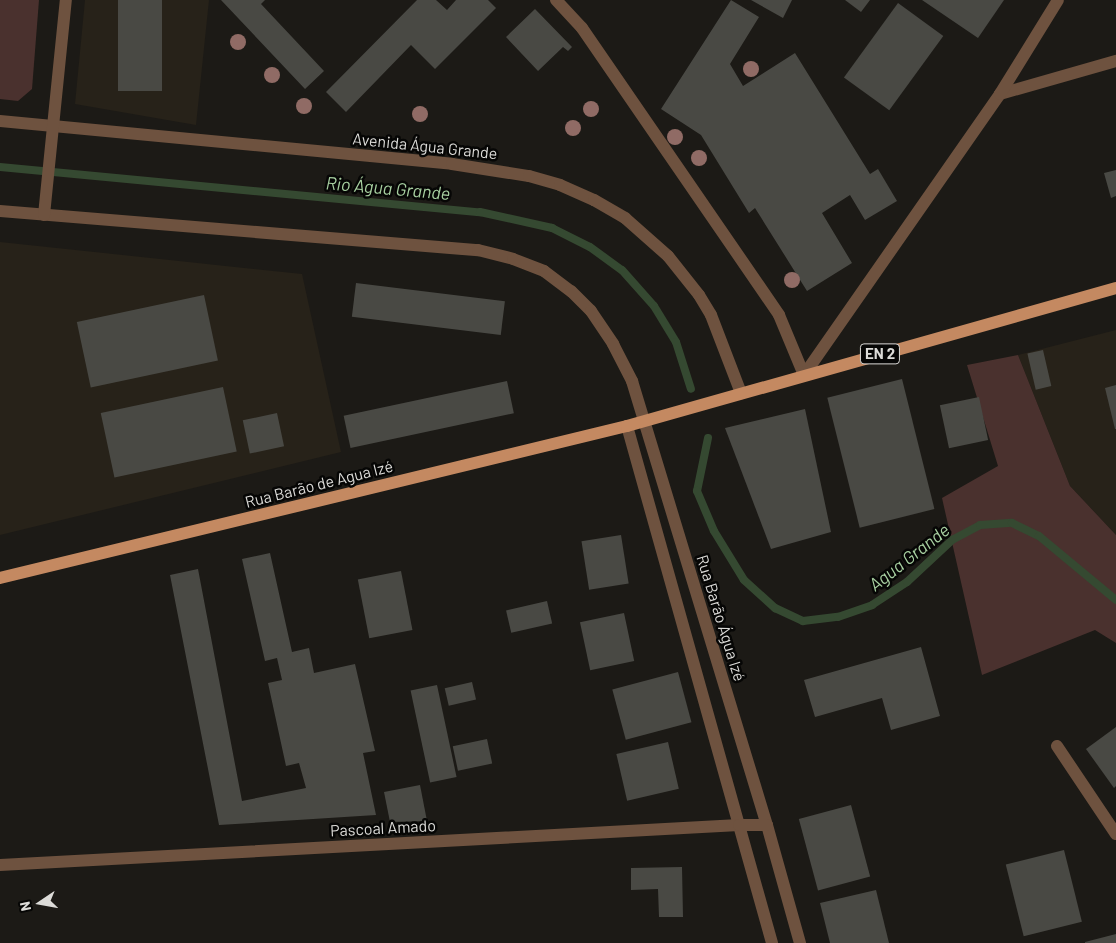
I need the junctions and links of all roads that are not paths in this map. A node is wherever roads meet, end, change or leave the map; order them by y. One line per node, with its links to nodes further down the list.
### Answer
1 (66, 0): 7 (street)
2 (556, 0): 11 (street)
3 (1058, 0): 5 (street)
4 (1116, 61): 5 (street)
5 (1000, 94): 11 (street)
6 (0, 121): 7 (street, Avenida Água Grande)
7 (52, 126): 9 (street); 12 (street, Avenida Água Grande)
8 (0, 211): 9 (street)
9 (44, 215): 13 (street, Rua Barão Água Izé)
10 (1116, 288): 11 (main road, EN 2)
11 (804, 374): 12 (main road, EN 2)
12 (741, 393): 13 (main road, EN 2)
13 (645, 421): 14 (main road, Rua Barão de Agua Izé); 18 (street, Rua Barão Água Izé)
14 (627, 426): 15 (main road, Rua Barão de Agua Izé); 17 (street)
15 (0, 578)
16 (1057, 746): 19 (street)
17 (739, 825): 18 (street, Pascoal Amado); 20 (street, Pascoal Amado); 21 (street)
18 (767, 826): 22 (street, Rua Barão Água Izé)
19 (1116, 834)
20 (0, 865)
21 (772, 943)
22 (800, 943)

